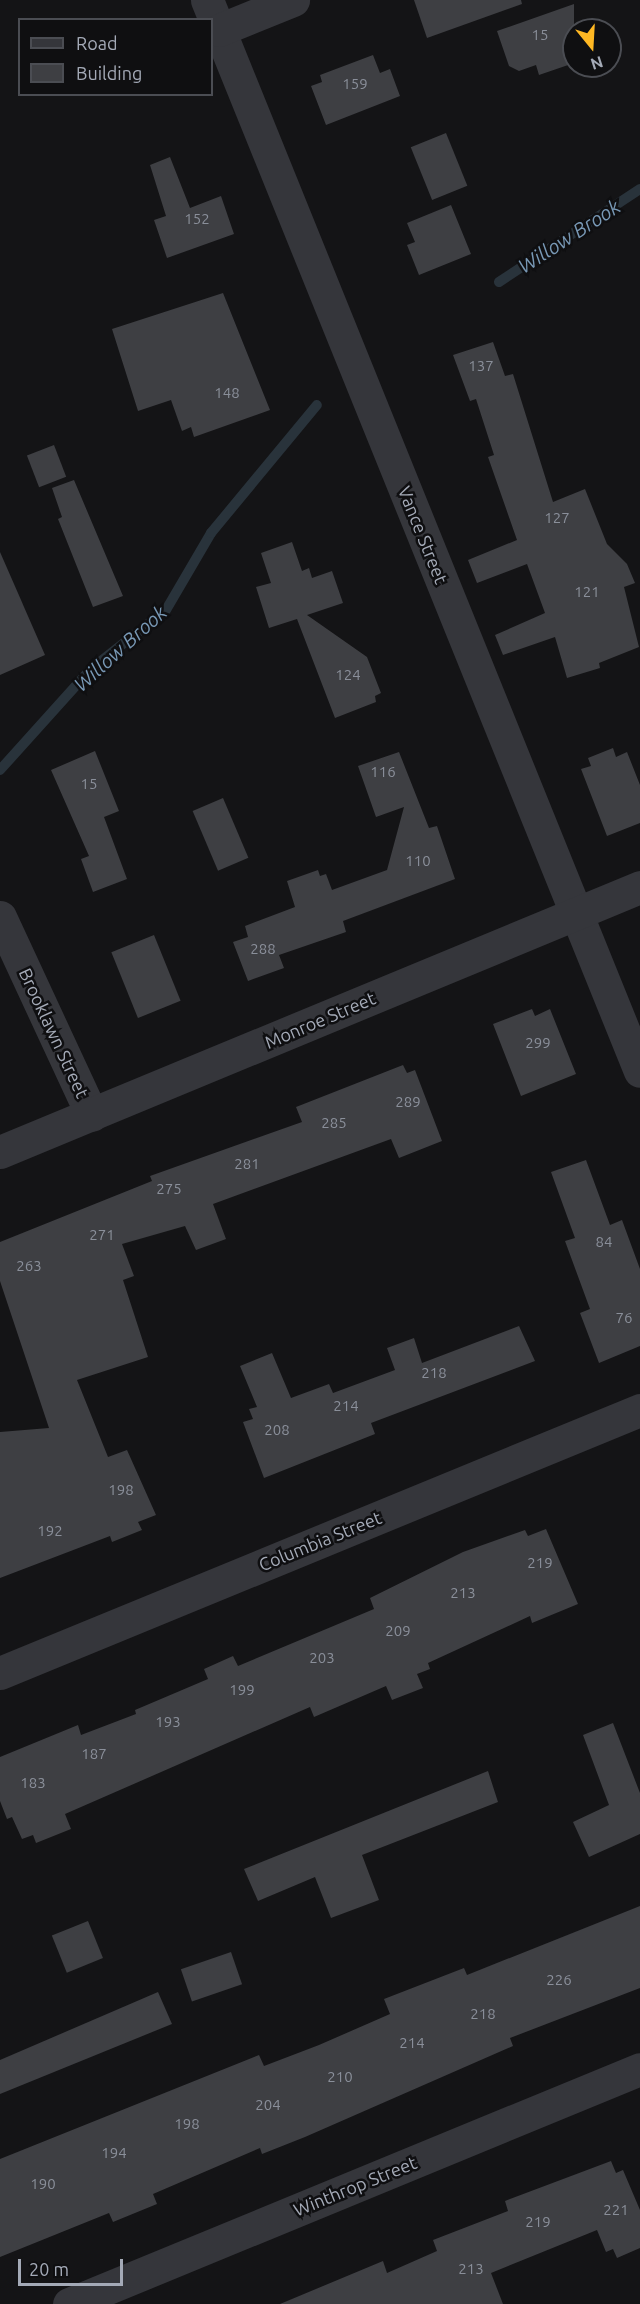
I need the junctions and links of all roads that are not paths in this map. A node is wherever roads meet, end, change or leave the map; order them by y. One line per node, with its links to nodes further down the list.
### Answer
1 (207, 0): 3 (street, Vance Street)
2 (293, 0): 3 (street)
3 (219, 30): 5 (street, Vance Street)
4 (640, 887): 5 (street, Monroe Street)
5 (575, 913): 7 (street, Vance Street); 8 (street, Monroe Street)
6 (0, 917): 8 (street, Brooklawn Street)
7 (640, 1071)
8 (92, 1115): 9 (street, Monroe Street)
9 (0, 1152)
10 (640, 1410): 11 (street, Columbia Street)
11 (0, 1673)
12 (640, 2069): 13 (street, Winthrop Street)
13 (69, 2304)

